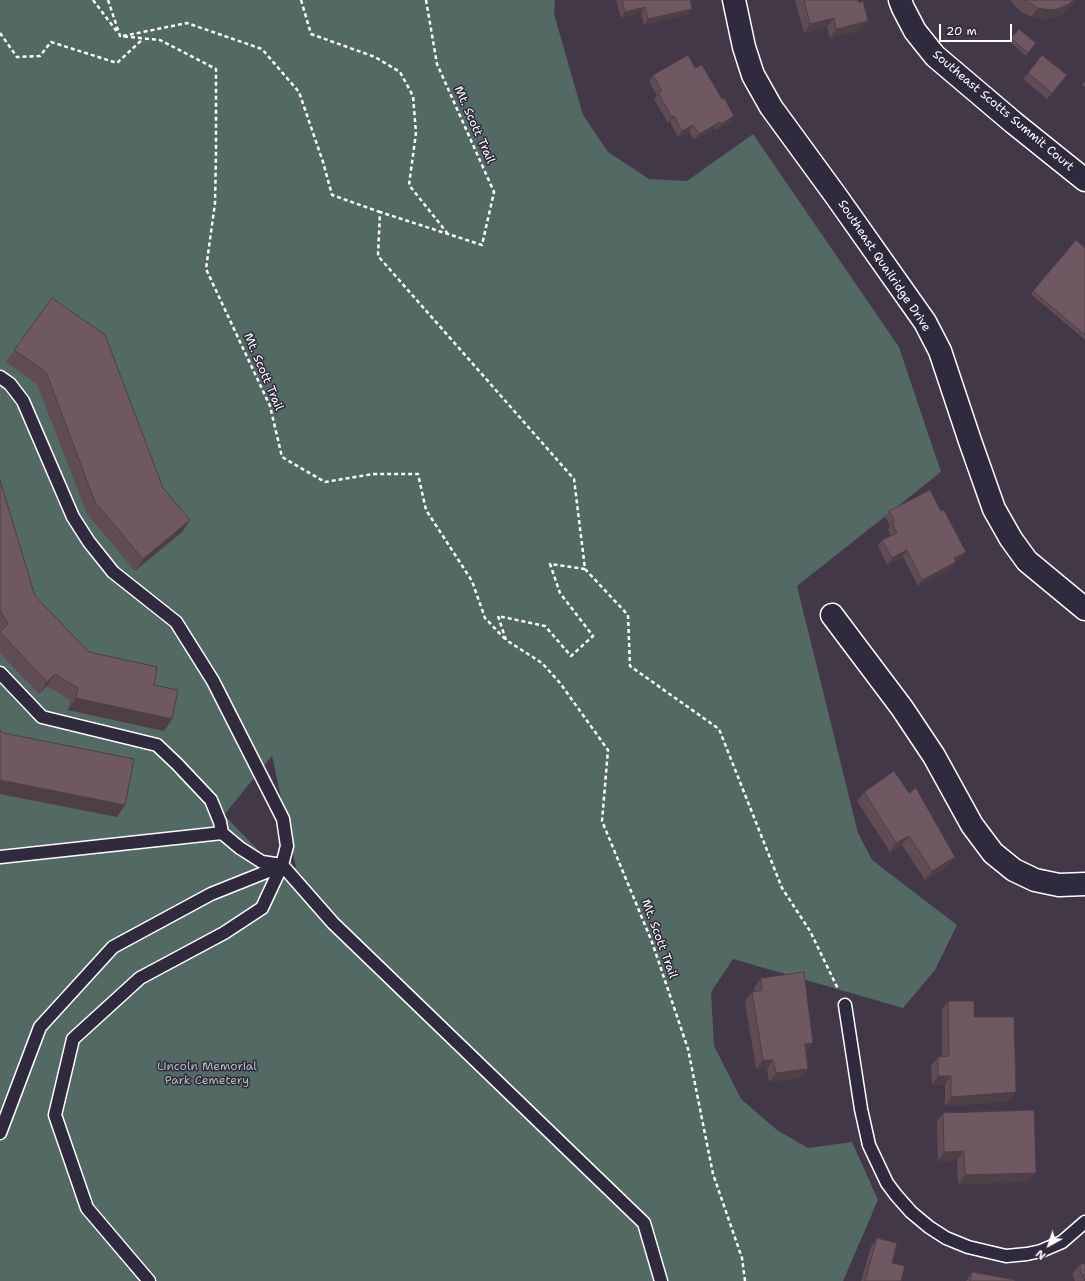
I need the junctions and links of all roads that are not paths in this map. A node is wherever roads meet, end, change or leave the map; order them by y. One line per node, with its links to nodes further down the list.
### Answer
1 (734, 0): 5 (street, Southeast Quailridge Drive)
2 (900, 0): 3 (street, Southeast Scotts Summit Court)
3 (1085, 180)
4 (0, 377): 10 (lane)
5 (1085, 609)
6 (832, 615): 11 (street)
7 (0, 673): 8 (lane)
8 (222, 833): 9 (lane); 10 (lane)
9 (0, 857)
10 (282, 865): 13 (lane); 15 (lane); 16 (lane)
11 (1085, 884)
12 (845, 1005): 14 (lane)
13 (0, 1133)
14 (1085, 1222)
15 (149, 1281)
16 (661, 1281)

